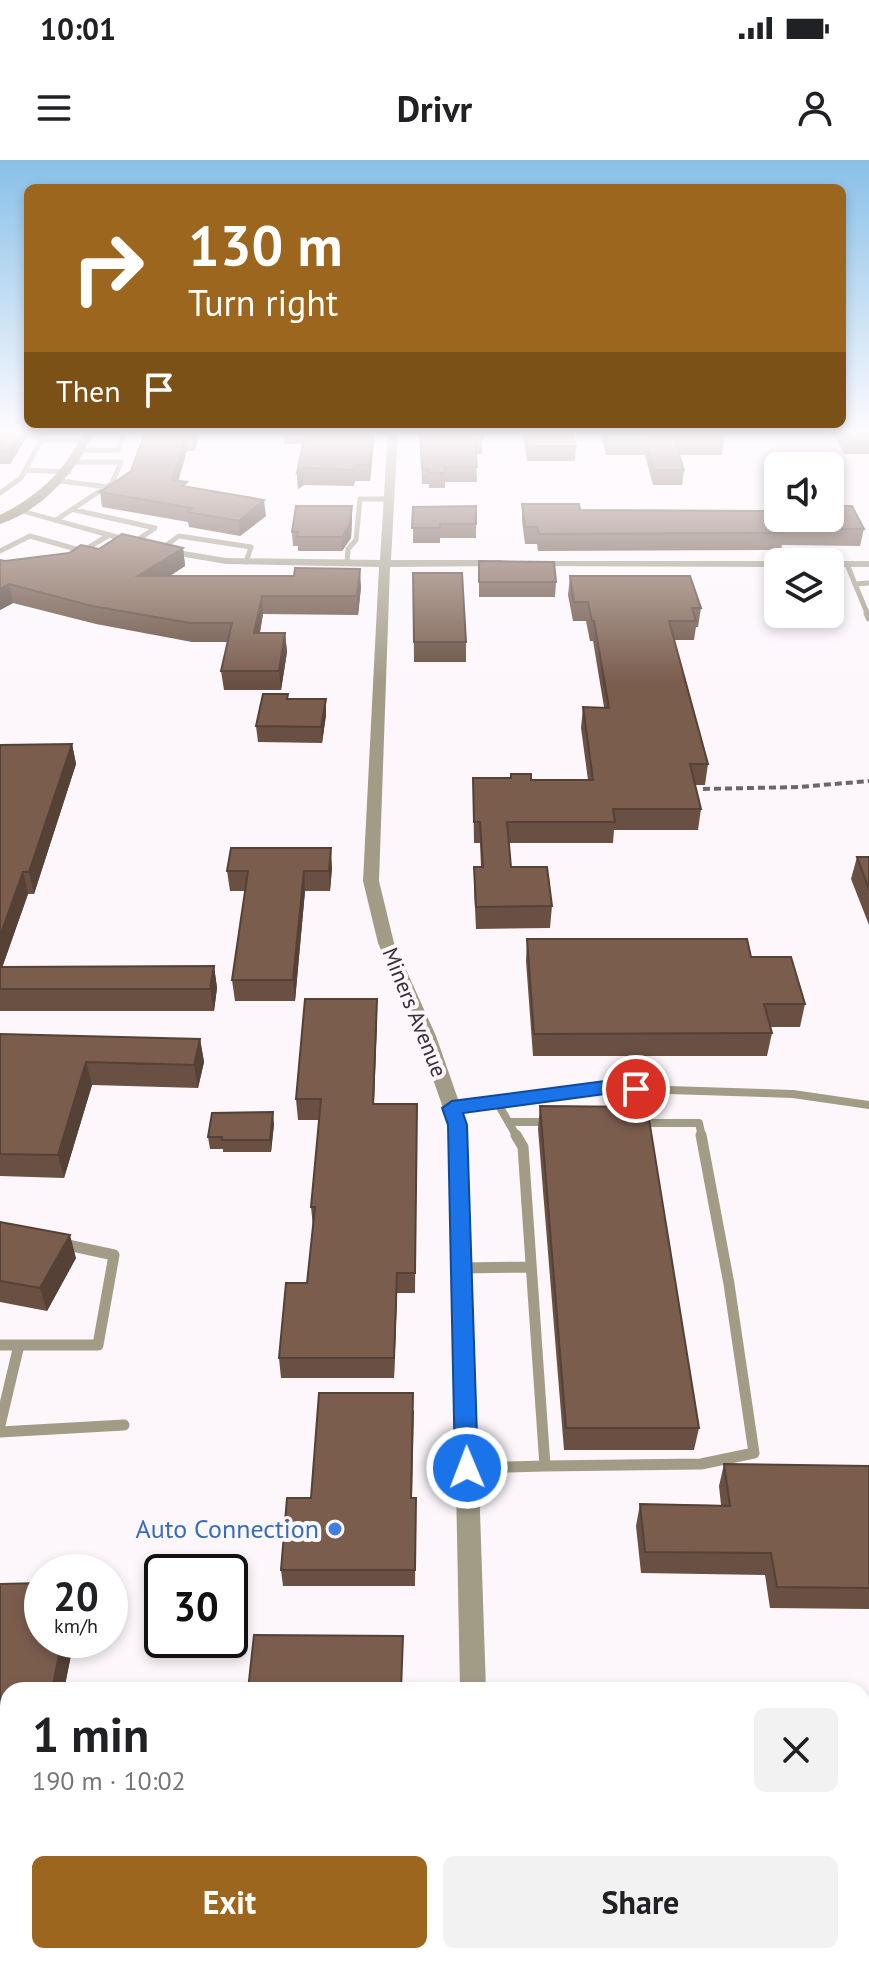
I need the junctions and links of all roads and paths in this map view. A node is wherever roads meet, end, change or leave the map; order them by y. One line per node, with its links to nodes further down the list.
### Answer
1 (32, 514): 6 (street)
2 (67, 514): 6 (lane)
3 (93, 514): 8 (lane)
4 (359, 514): 14 (lane)
5 (389, 514): 15 (street, Miners Avenue)
6 (56, 520): 7 (street)
7 (109, 535): 8 (street); 11 (lane)
8 (136, 541): 9 (street)
9 (161, 549): 13 (street); 13 (lane)
10 (0, 551): 11 (lane)
11 (83, 551): 12 (lane)
12 (74, 555)
13 (246, 562): 14 (street)
14 (347, 563): 15 (street)
15 (386, 563): 16 (street); 24 (street, Miners Avenue)
16 (764, 564)
17 (847, 564): 18 (street); 20 (lane)
18 (869, 564)
19 (869, 583): 20 (lane)
20 (855, 584): 21 (lane)
21 (869, 618)
22 (497, 1102): 23 (lane); 24 (lane); 25 (lane)
23 (869, 1105)
24 (452, 1108): 30 (street, Miners Avenue)
25 (509, 1122): 26 (lane); 29 (lane)
26 (555, 1122)
27 (629, 1123): 36 (lane)
28 (57, 1243): 32 (lane)
29 (531, 1267): 30 (lane); 36 (lane)
30 (462, 1268): 37 (street, Miners Avenue)
31 (0, 1345): 32 (lane)
32 (19, 1345): 33 (lane)
33 (0, 1425)
34 (124, 1425): 35 (lane)
35 (0, 1432)
36 (545, 1466): 37 (lane)
37 (467, 1468): 38 (street, Miners Avenue)
38 (473, 1682)

